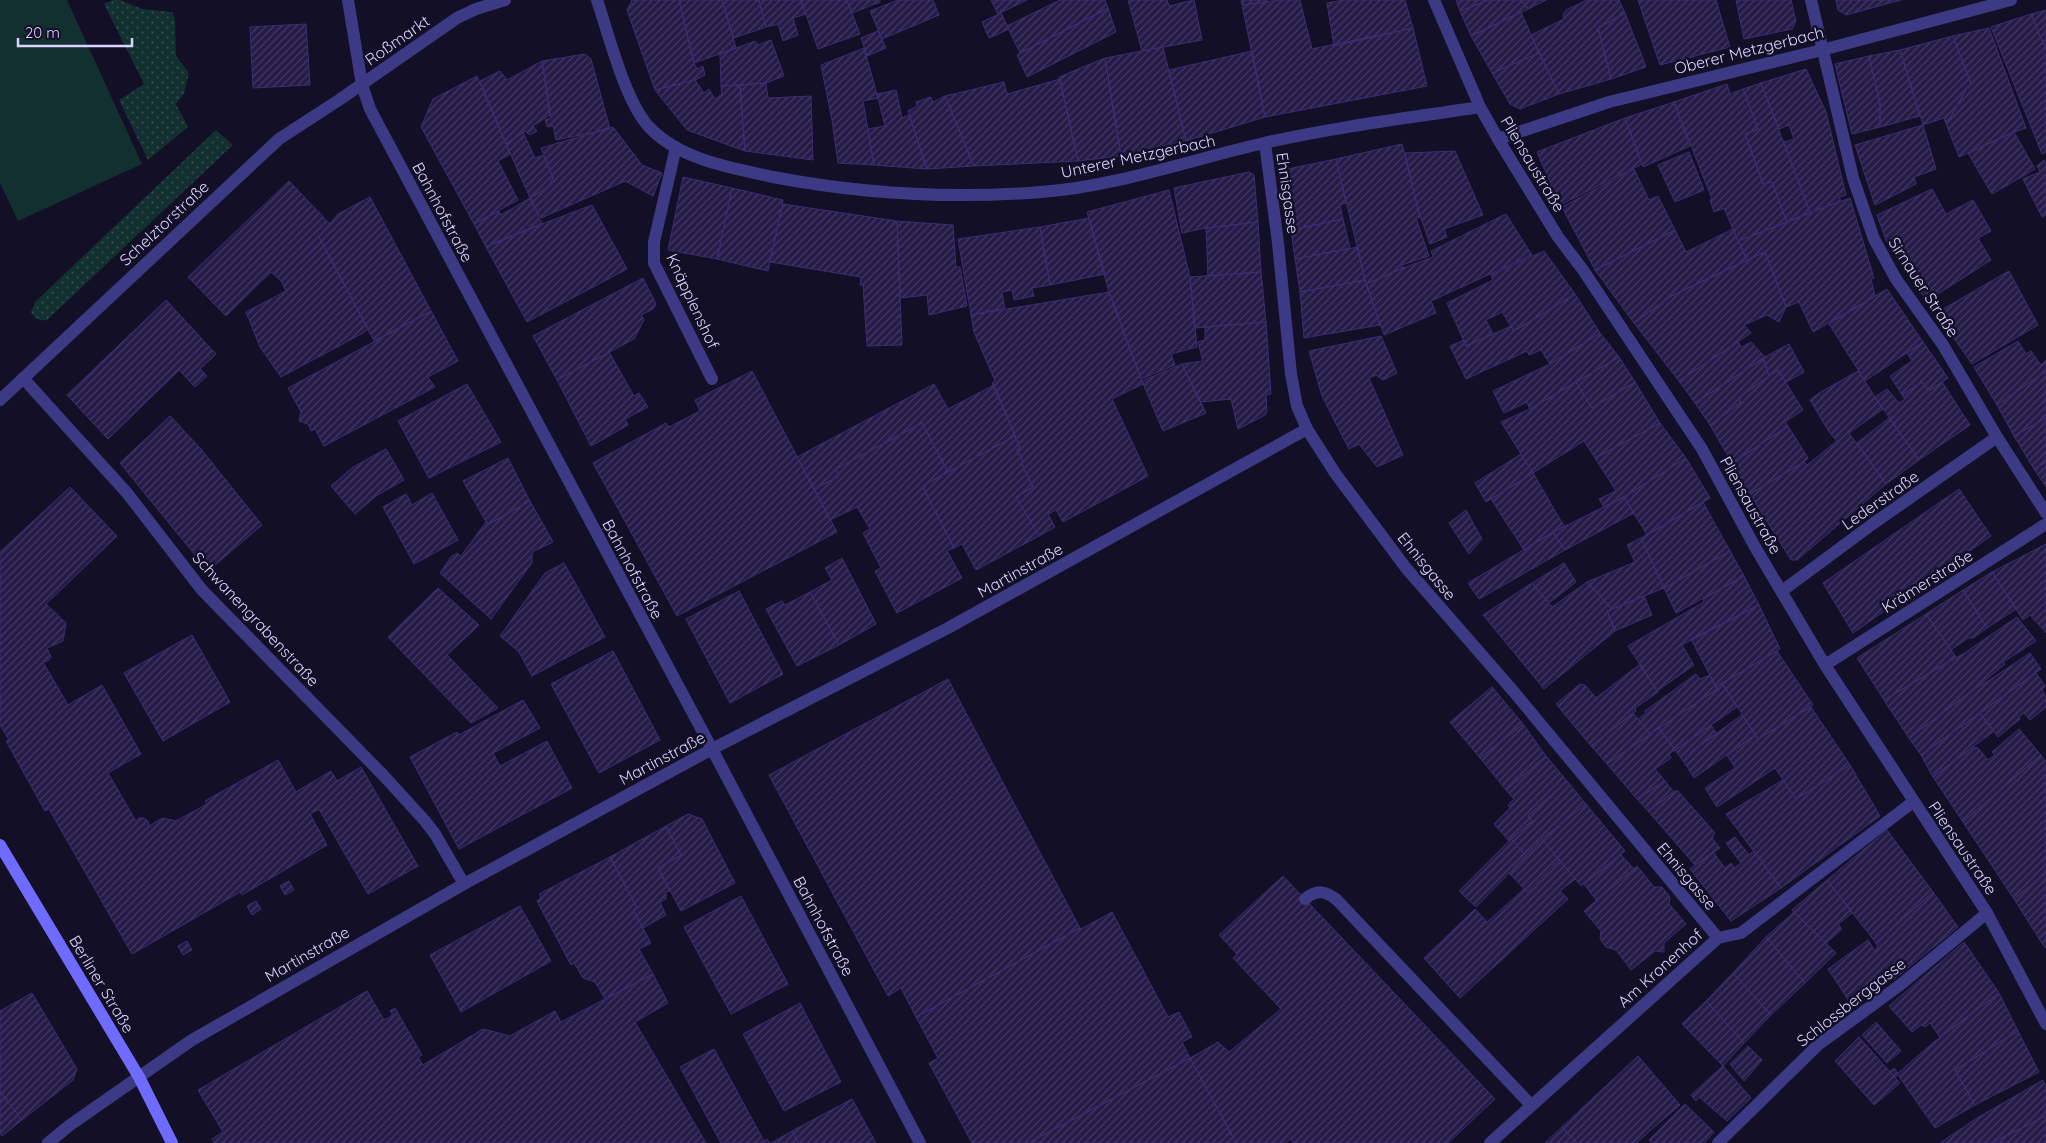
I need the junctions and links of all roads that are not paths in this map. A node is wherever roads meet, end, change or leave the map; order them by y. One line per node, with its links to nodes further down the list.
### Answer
1 (348, 0): 8 (street, Bahnhofstraße)
2 (505, 0): 8 (street, Roßmarkt)
3 (597, 0): 12 (street, Unterer Metzgerbach)
4 (1434, 0): 9 (street, Pliensaustraße)
5 (1811, 0): 7 (street, Sirnauer Straße)
6 (2011, 0): 7 (street, Oberer Metzgerbach)
7 (1822, 50): 10 (street, Oberer Metzgerbach); 17 (street, Sirnauer Straße)
8 (362, 85): 13 (street, Schelztorstraße); 22 (street, Bahnhofstraße)
9 (1480, 107): 10 (street, Pliensaustraße); 11 (street, Unterer Metzgerbach)
10 (1498, 139): 20 (street, Pliensaustraße)
11 (1265, 143): 12 (street, Unterer Metzgerbach); 16 (street, Ehnisgasse)
12 (676, 147): 14 (street, Knäpplenshof)
13 (23, 378): 15 (street, Schelztorstraße); 25 (street, Schwanengrabenstraße)
14 (712, 379)
15 (0, 400)
16 (1307, 429): 22 (street, Martinstraße); 28 (street, Ehnisgasse)
17 (1997, 437): 18 (street, Sirnauer Straße); 20 (street, Lederstraße)
18 (2046, 513)
19 (2046, 524): 21 (street, Krämerstraße)
20 (1782, 591): 21 (street, Pliensaustraße)
21 (1825, 665): 23 (street, Pliensaustraße)
22 (712, 749): 25 (street, Martinstraße); 34 (street, Bahnhofstraße)
23 (1913, 802): 27 (street, Pliensaustraße); 28 (street, Am Kronenhof)
24 (0, 845): 30 (main road, Berliner Straße)
25 (464, 884): 30 (street, Martinstraße)
26 (1305, 899): 31 (street)
27 (1987, 914): 29 (street, Pliensaustraße); 36 (street, Schlossberggasse)
28 (1718, 938): 31 (street, Am Kronenhof)
29 (2046, 1024)
30 (139, 1077): 32 (street, Martinstraße); 33 (main road, Berliner Straße)
31 (1531, 1105): 35 (street, Am Kronenhof)
32 (48, 1143)
33 (172, 1143)
34 (920, 1143)
35 (1490, 1143)
36 (1718, 1143)

